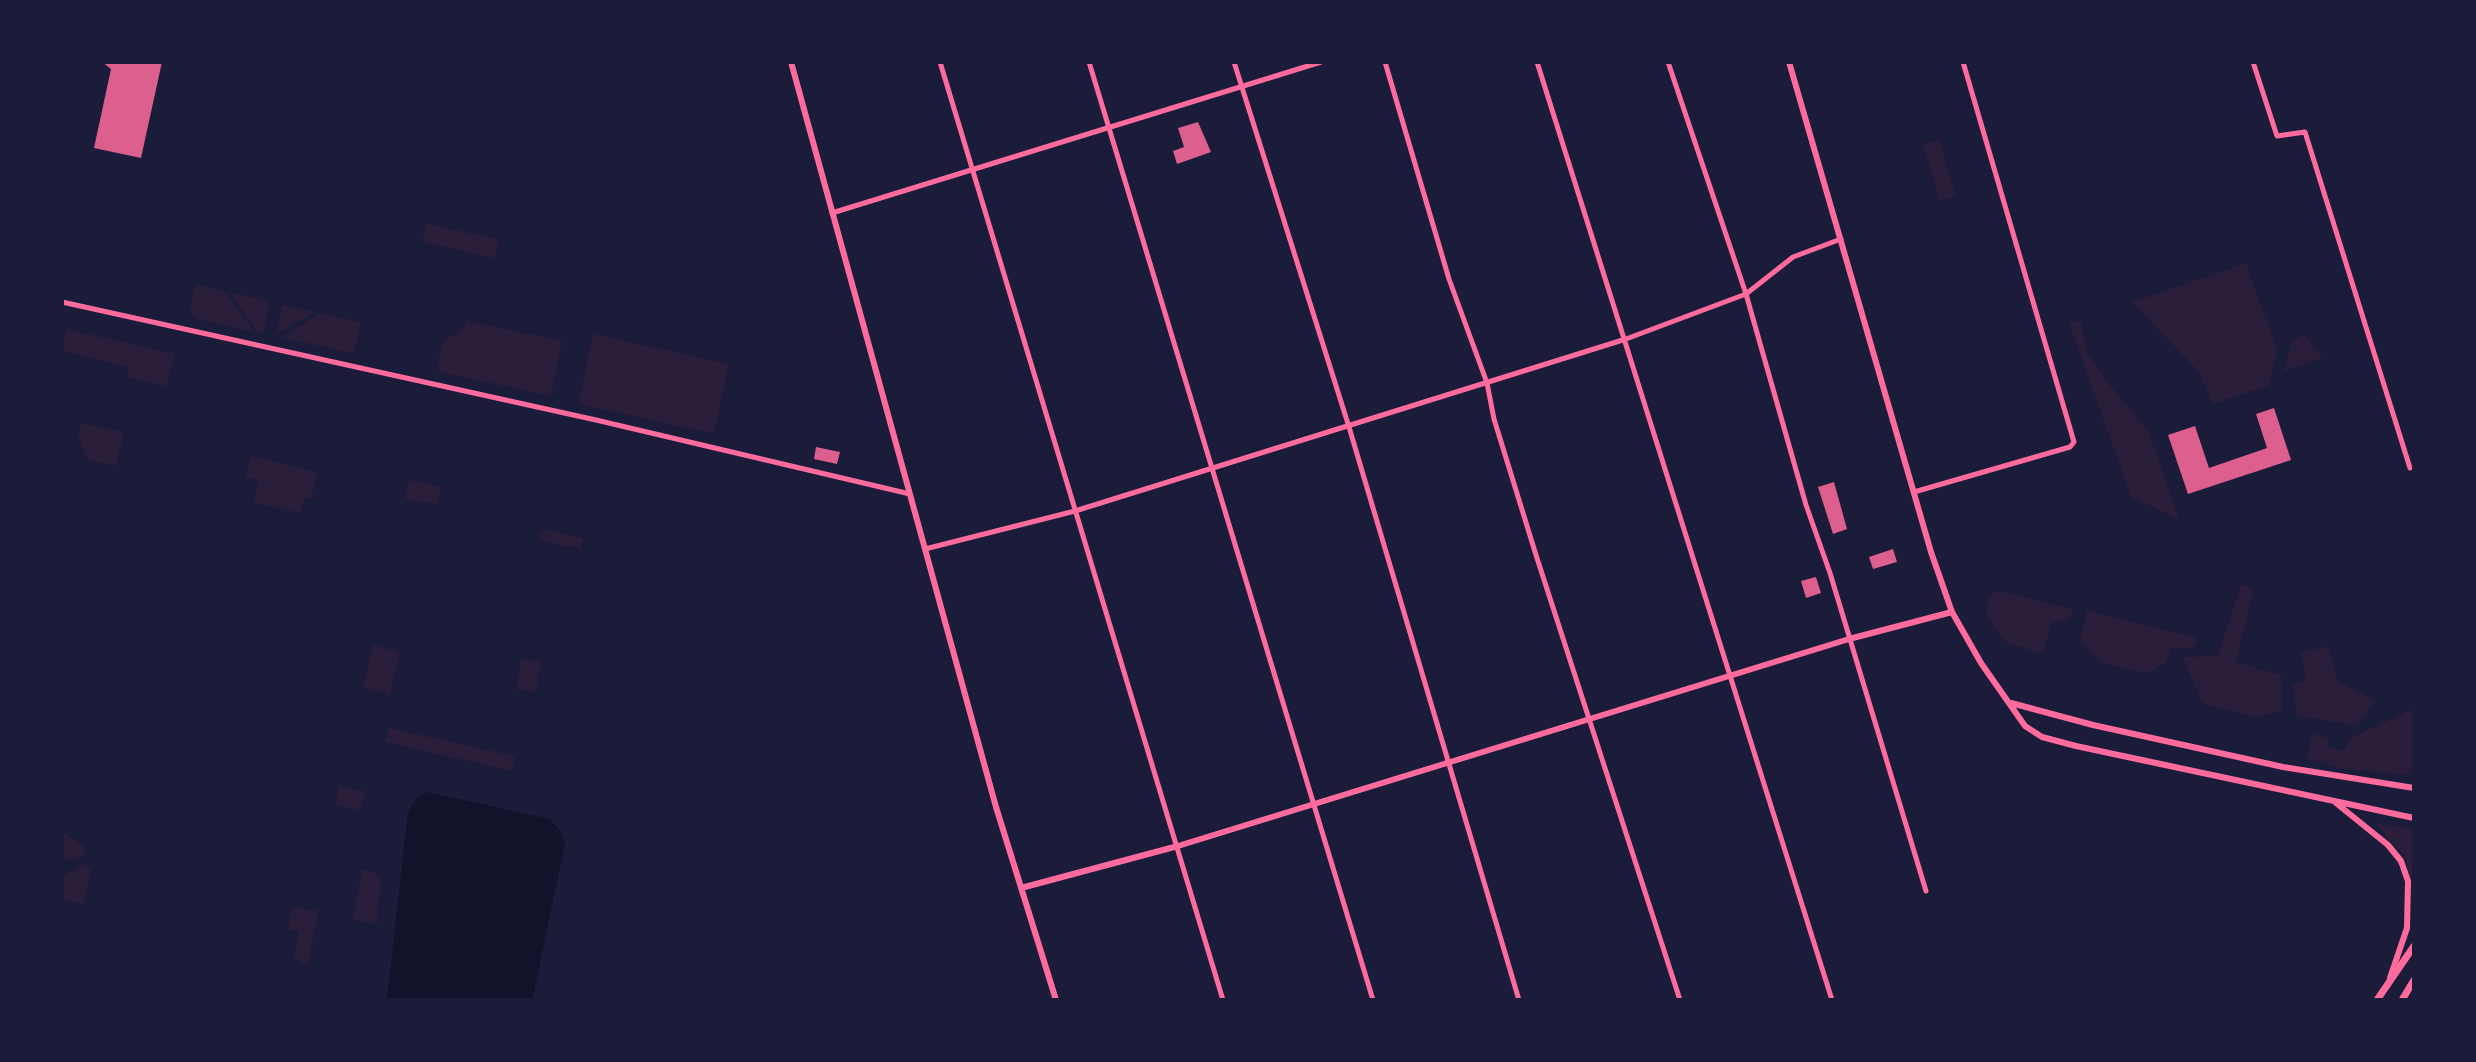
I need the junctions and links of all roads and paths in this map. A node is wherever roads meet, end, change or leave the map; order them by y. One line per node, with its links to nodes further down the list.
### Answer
1 (791, 62): 15 (street)
2 (940, 62): 14 (street)
3 (1089, 62): 13 (street)
4 (1234, 62): 12 (street)
5 (1321, 62): 12 (street)
6 (1385, 62): 20 (street)
7 (1537, 62): 19 (street)
8 (1668, 62): 17 (street)
9 (1789, 62): 16 (street)
10 (1963, 62): 24 (street)
11 (2253, 62): 23 (street)
12 (1242, 88): 13 (street); 21 (street)
13 (1109, 129): 14 (street); 22 (street)
14 (971, 172): 15 (street); 26 (street)
15 (832, 213): 25 (street)
16 (1841, 239): 17 (street); 24 (street)
17 (1746, 294): 19 (street); 29 (street)
18 (62, 302): 25 (street)
19 (1626, 339): 20 (street); 30 (street)
20 (1487, 383): 21 (street); 32 (street)
21 (1349, 427): 22 (street); 33 (street)
22 (1214, 468): 26 (street); 36 (street)
23 (2410, 468)
24 (1914, 492): 28 (street)
25 (910, 494): 27 (street)
26 (1075, 511): 27 (street); 38 (street)
27 (925, 549): 39 (street)
28 (1952, 612): 29 (street); 31 (street)
29 (1849, 639): 30 (street); 40 (street)
30 (1729, 678): 32 (street); 49 (street)
31 (2011, 703): 34 (street); 35 (street)
32 (1590, 721): 33 (street); 48 (street)
33 (1449, 765): 36 (street); 47 (street)
34 (2414, 788)
35 (2333, 801): 37 (street); 43 (street)
36 (1316, 804): 38 (street); 46 (street)
37 (2414, 818)
38 (1178, 846): 39 (street); 45 (street)
39 (1021, 888): 44 (street)
40 (1926, 891)
41 (2414, 946): 43 (main road)
42 (2414, 980): 51 (main road)
43 (2389, 982): 50 (main road)
44 (1056, 1000)
45 (1223, 1000)
46 (1373, 1000)
47 (1519, 1000)
48 (1680, 1000)
49 (1832, 1000)
50 (2377, 1000)
51 (2402, 1000)

